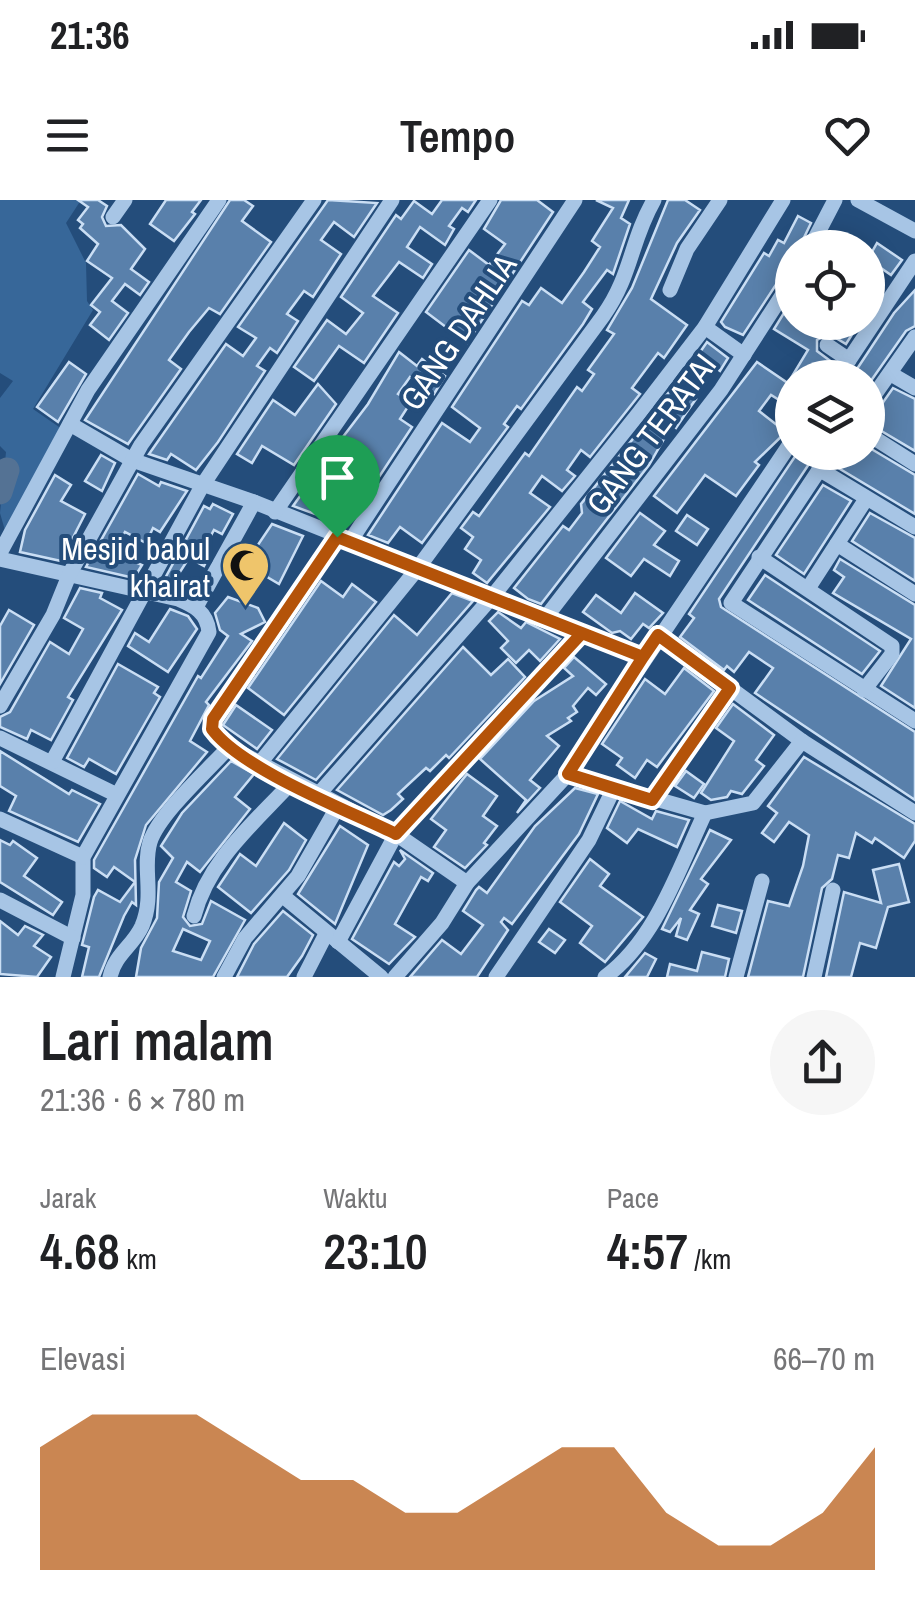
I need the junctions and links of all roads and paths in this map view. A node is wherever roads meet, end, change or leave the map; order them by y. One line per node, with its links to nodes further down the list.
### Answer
1 (124, 200): 13 (street)
2 (219, 200): 27 (street)
3 (314, 200): 29 (street)
4 (392, 200): 34 (street)
5 (490, 200): 37 (street)
6 (575, 200): 39 (street, GANG DAHLIA)
7 (654, 200): 43 (street)
8 (720, 200): 17 (street)
9 (782, 200): 19 (street)
10 (835, 200): 14 (street)
11 (858, 200): 12 (street)
12 (888, 207): 15 (street)
13 (113, 217)
14 (819, 230)
15 (915, 231)
16 (915, 261): 23 (street)
17 (670, 290)
18 (775, 307): 22 (street, GANG TERATAI)
19 (705, 326): 22 (street); 48 (street)
20 (915, 338): 24 (street)
21 (827, 345): 23 (street)
22 (744, 355): 50 (street, GANG TERATAI)
23 (849, 360)
24 (890, 374): 25 (street); 26 (street)
25 (885, 381)
26 (915, 388)
27 (70, 424): 29 (street); 41 (street)
28 (885, 445): 30 (street)
29 (132, 460): 34 (street); 44 (street)
30 (915, 464)
31 (775, 466): 52 (street)
32 (818, 470): 42 (street)
33 (821, 470): 35 (street)
34 (202, 486): 36 (street); 46 (street)
35 (866, 500): 38 (street); 40 (street)
36 (254, 502): 37 (street); 49 (street)
37 (275, 512): 39 (street)
38 (915, 527)
39 (343, 540): 43 (street); 60 (street, GANG DAHLIA)
40 (838, 544): 45 (street); 47 (street)
41 (0, 556): 44 (street)
42 (759, 557): 45 (street); 55 (street)
43 (418, 568): 48 (street); 62 (street)
44 (70, 573): 46 (street); 56 (street)
45 (809, 587): 55 (street)
46 (148, 592): 49 (street); 61 (street)
47 (915, 594)
48 (492, 597): 50 (street); 67 (street)
49 (196, 607): 66 (street)
50 (546, 617): 51 (street)
51 (582, 633): 53 (street); 73 (street)
52 (658, 635): 53 (street); 54 (street)
53 (643, 657): 63 (street)
54 (730, 688): 59 (street); 68 (street)
55 (864, 690): 57 (street)
56 (0, 706)
57 (915, 722)
58 (0, 738): 61 (street)
59 (802, 741): 70 (street); 71 (street)
60 (229, 746): 62 (street); 84 (street)
61 (52, 762): 66 (street)
62 (259, 764): 64 (street)
63 (568, 774): 65 (street); 76 (street)
64 (292, 783): 67 (street); 80 (street)
65 (614, 788): 68 (street); 89 (street)
66 (115, 794): 74 (street)
67 (317, 796): 69 (street)
68 (652, 800): 70 (street)
69 (338, 806): 73 (street); 78 (street)
70 (705, 813): 90 (street)
71 (915, 813)
72 (0, 818): 74 (street)
73 (396, 834): 76 (street); 82 (street)
74 (83, 857): 81 (street)
75 (762, 881): 91 (street)
76 (467, 882): 88 (street)
77 (833, 890): 92 (street)
78 (283, 896): 82 (street); 85 (street)
79 (0, 900): 81 (street)
80 (194, 916)
81 (73, 938): 83 (street)
82 (332, 938): 86 (street); 87 (street)
83 (63, 977)
84 (110, 977)
85 (224, 977)
86 (304, 977)
87 (381, 977)
88 (395, 977)
89 (496, 977)
90 (605, 977)
91 (736, 977)
92 (814, 977)

